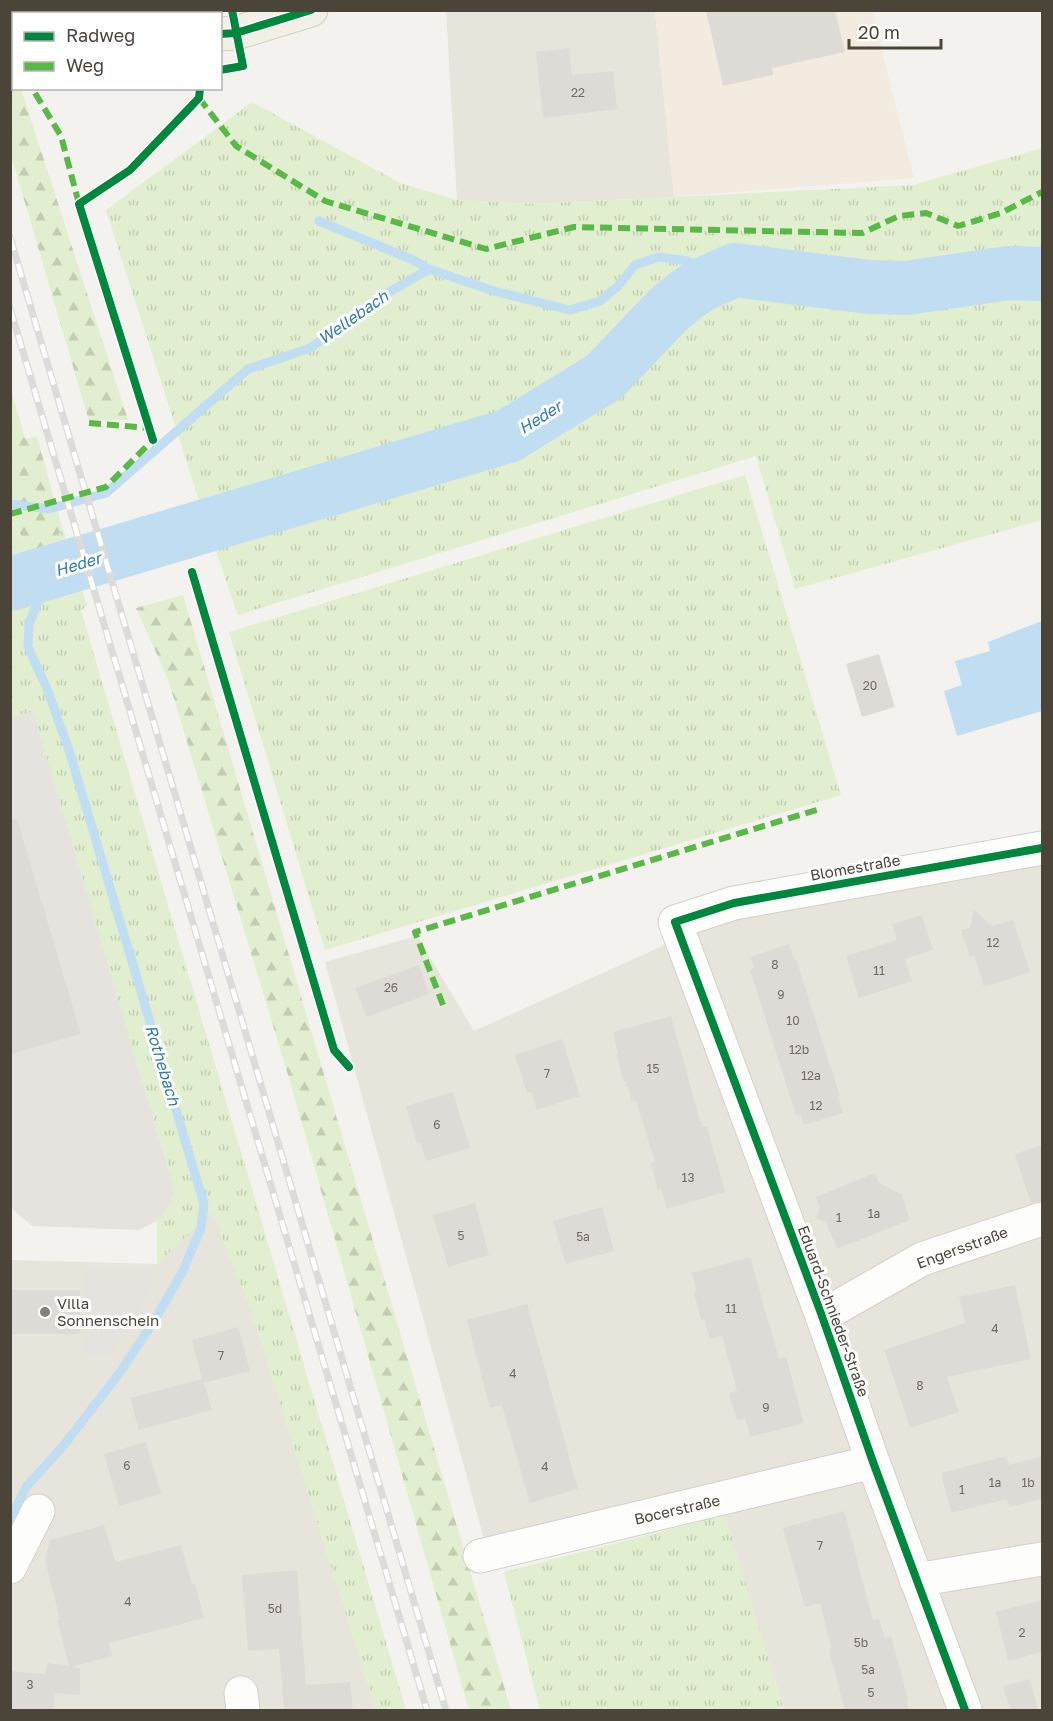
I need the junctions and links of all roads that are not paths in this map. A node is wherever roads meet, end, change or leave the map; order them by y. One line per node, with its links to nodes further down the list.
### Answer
1 (311, 10): 2 (main road)
2 (222, 34)
3 (1042, 848): 4 (street, Blomestraße)
4 (675, 922): 6 (street, Eduard-Schnieder-Straße)
5 (1042, 1219): 6 (street, Engersstraße)
6 (822, 1316): 7 (street, Eduard-Schnieder-Straße)
7 (873, 1462): 9 (street, Bocerstraße); 12 (street, Eduard-Schnieder-Straße)
8 (38, 1511): 11 (street)
9 (480, 1556)
10 (1042, 1559): 12 (street)
11 (10, 1567)
12 (916, 1580): 13 (street, Eduard-Schnieder-Straße)
13 (965, 1710)

